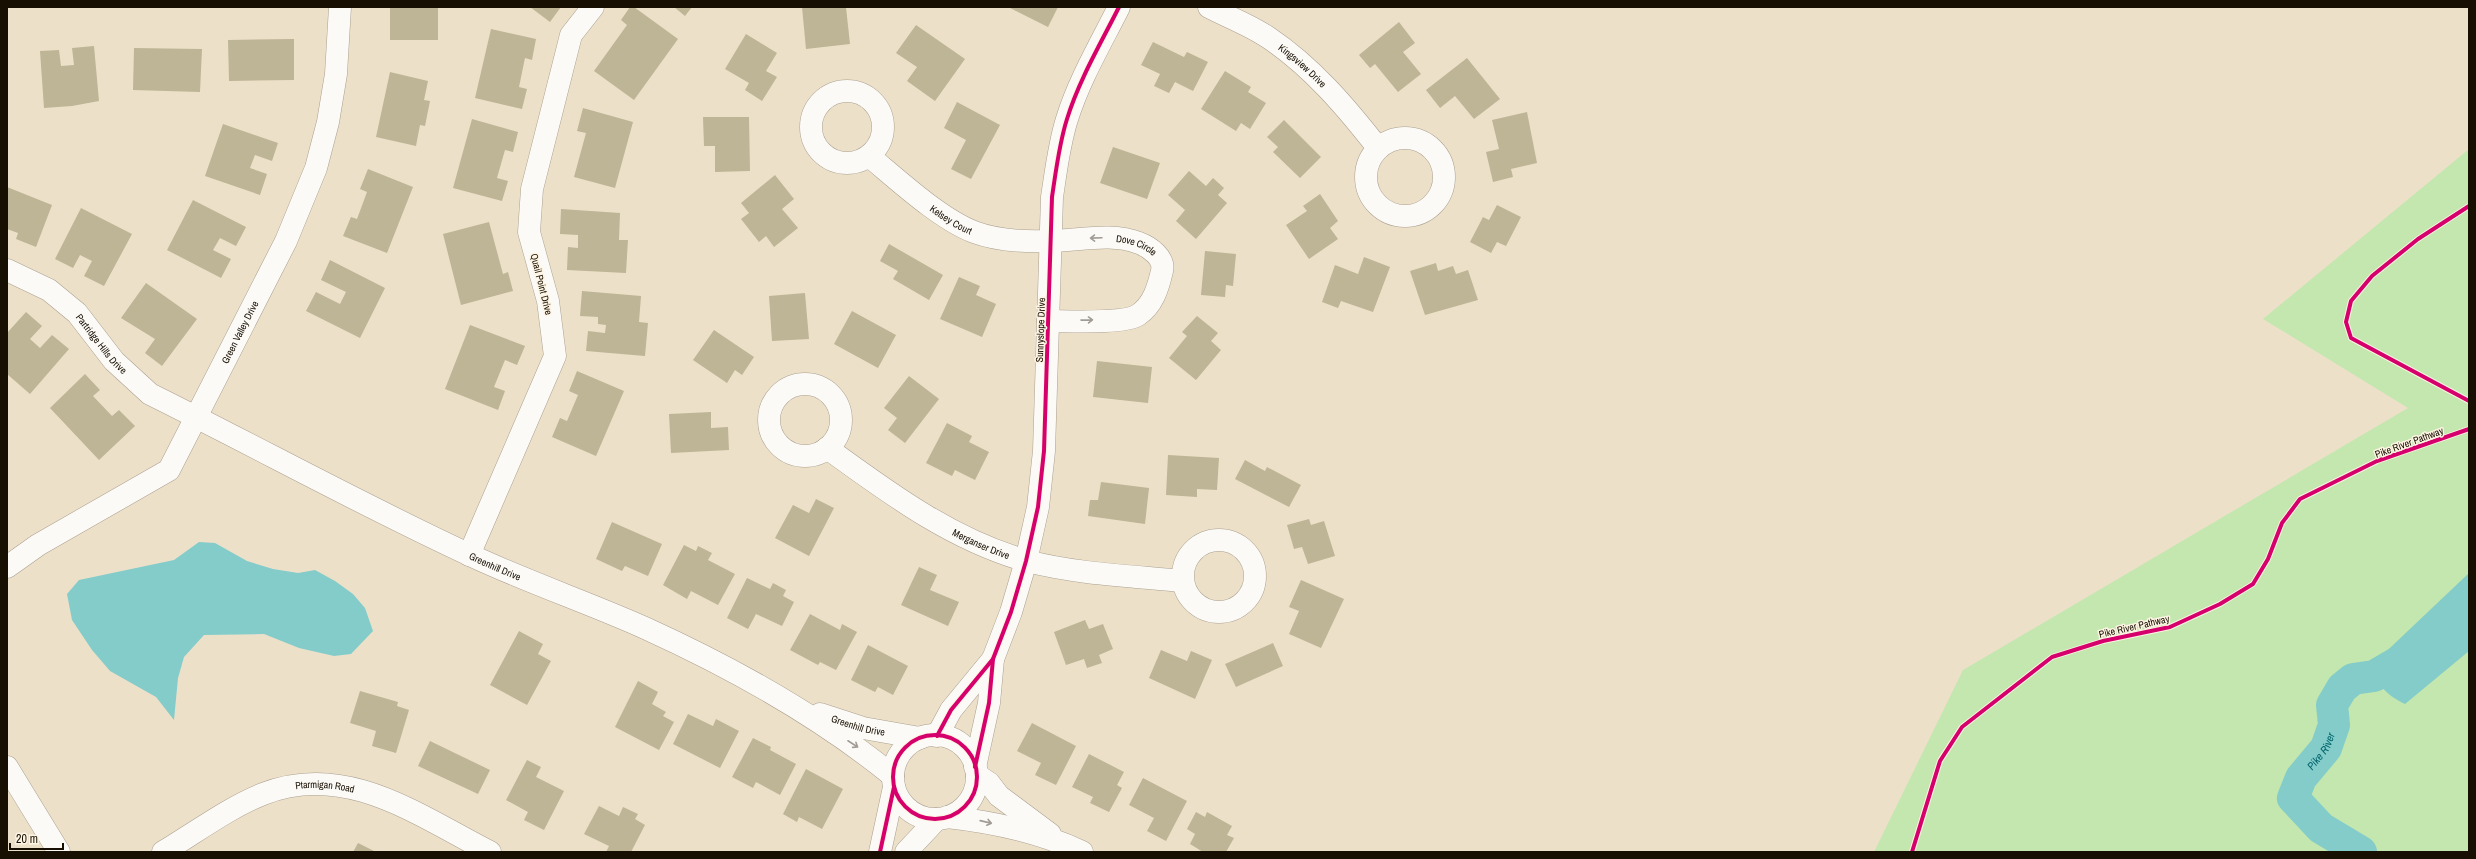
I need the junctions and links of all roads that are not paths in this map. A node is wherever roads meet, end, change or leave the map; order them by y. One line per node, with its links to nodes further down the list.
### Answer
1 (340, 7): 10 (street, Green Valley Drive)
2 (593, 7): 12 (street, Quail Point Drive)
3 (1119, 7): 7 (street, Sunnyslope Drive)
4 (1209, 7): 5 (street, Kingsview Drive)
5 (1378, 148)
6 (869, 156): 7 (street, Kelsey Court)
7 (1050, 242): 9 (street, Sunnyslope Drive); 9 (street, Dove Circle, one-way to 7)
8 (7, 270): 10 (street, Partridge Hills Drive)
9 (1048, 321): 13 (street, Sunnyslope Drive)
10 (196, 417): 12 (street, Greenhill Drive); 14 (street, Green Valley Drive)
11 (828, 448): 13 (street, Merganser Drive)
12 (469, 555): 17 (street, Greenhill Drive)
13 (1026, 561): 15 (street, Merganser Drive); 16 (street, Sunnyslope Drive)
14 (7, 567)
15 (1183, 581)
16 (993, 659): 18 (street, Sunnyslope Drive); 20 (street, Sunnyslope Drive)
17 (798, 707): 18 (street, Greenhill Drive); 21 (street, Greenhill Drive, one-way to 21)
18 (928, 737): 20 (street); 21 (street)
19 (7, 767): 24 (street)
20 (976, 771): 22 (street); 23 (street)
21 (893, 782): 22 (street); 27 (street)
22 (942, 818): 23 (street, one-way to 23); 28 (street)
23 (1061, 842): 29 (street)
24 (59, 852)
25 (163, 852): 26 (street, Ptarmigan Road)
26 (490, 852)
27 (880, 852)
28 (906, 852)
29 (1082, 852)

